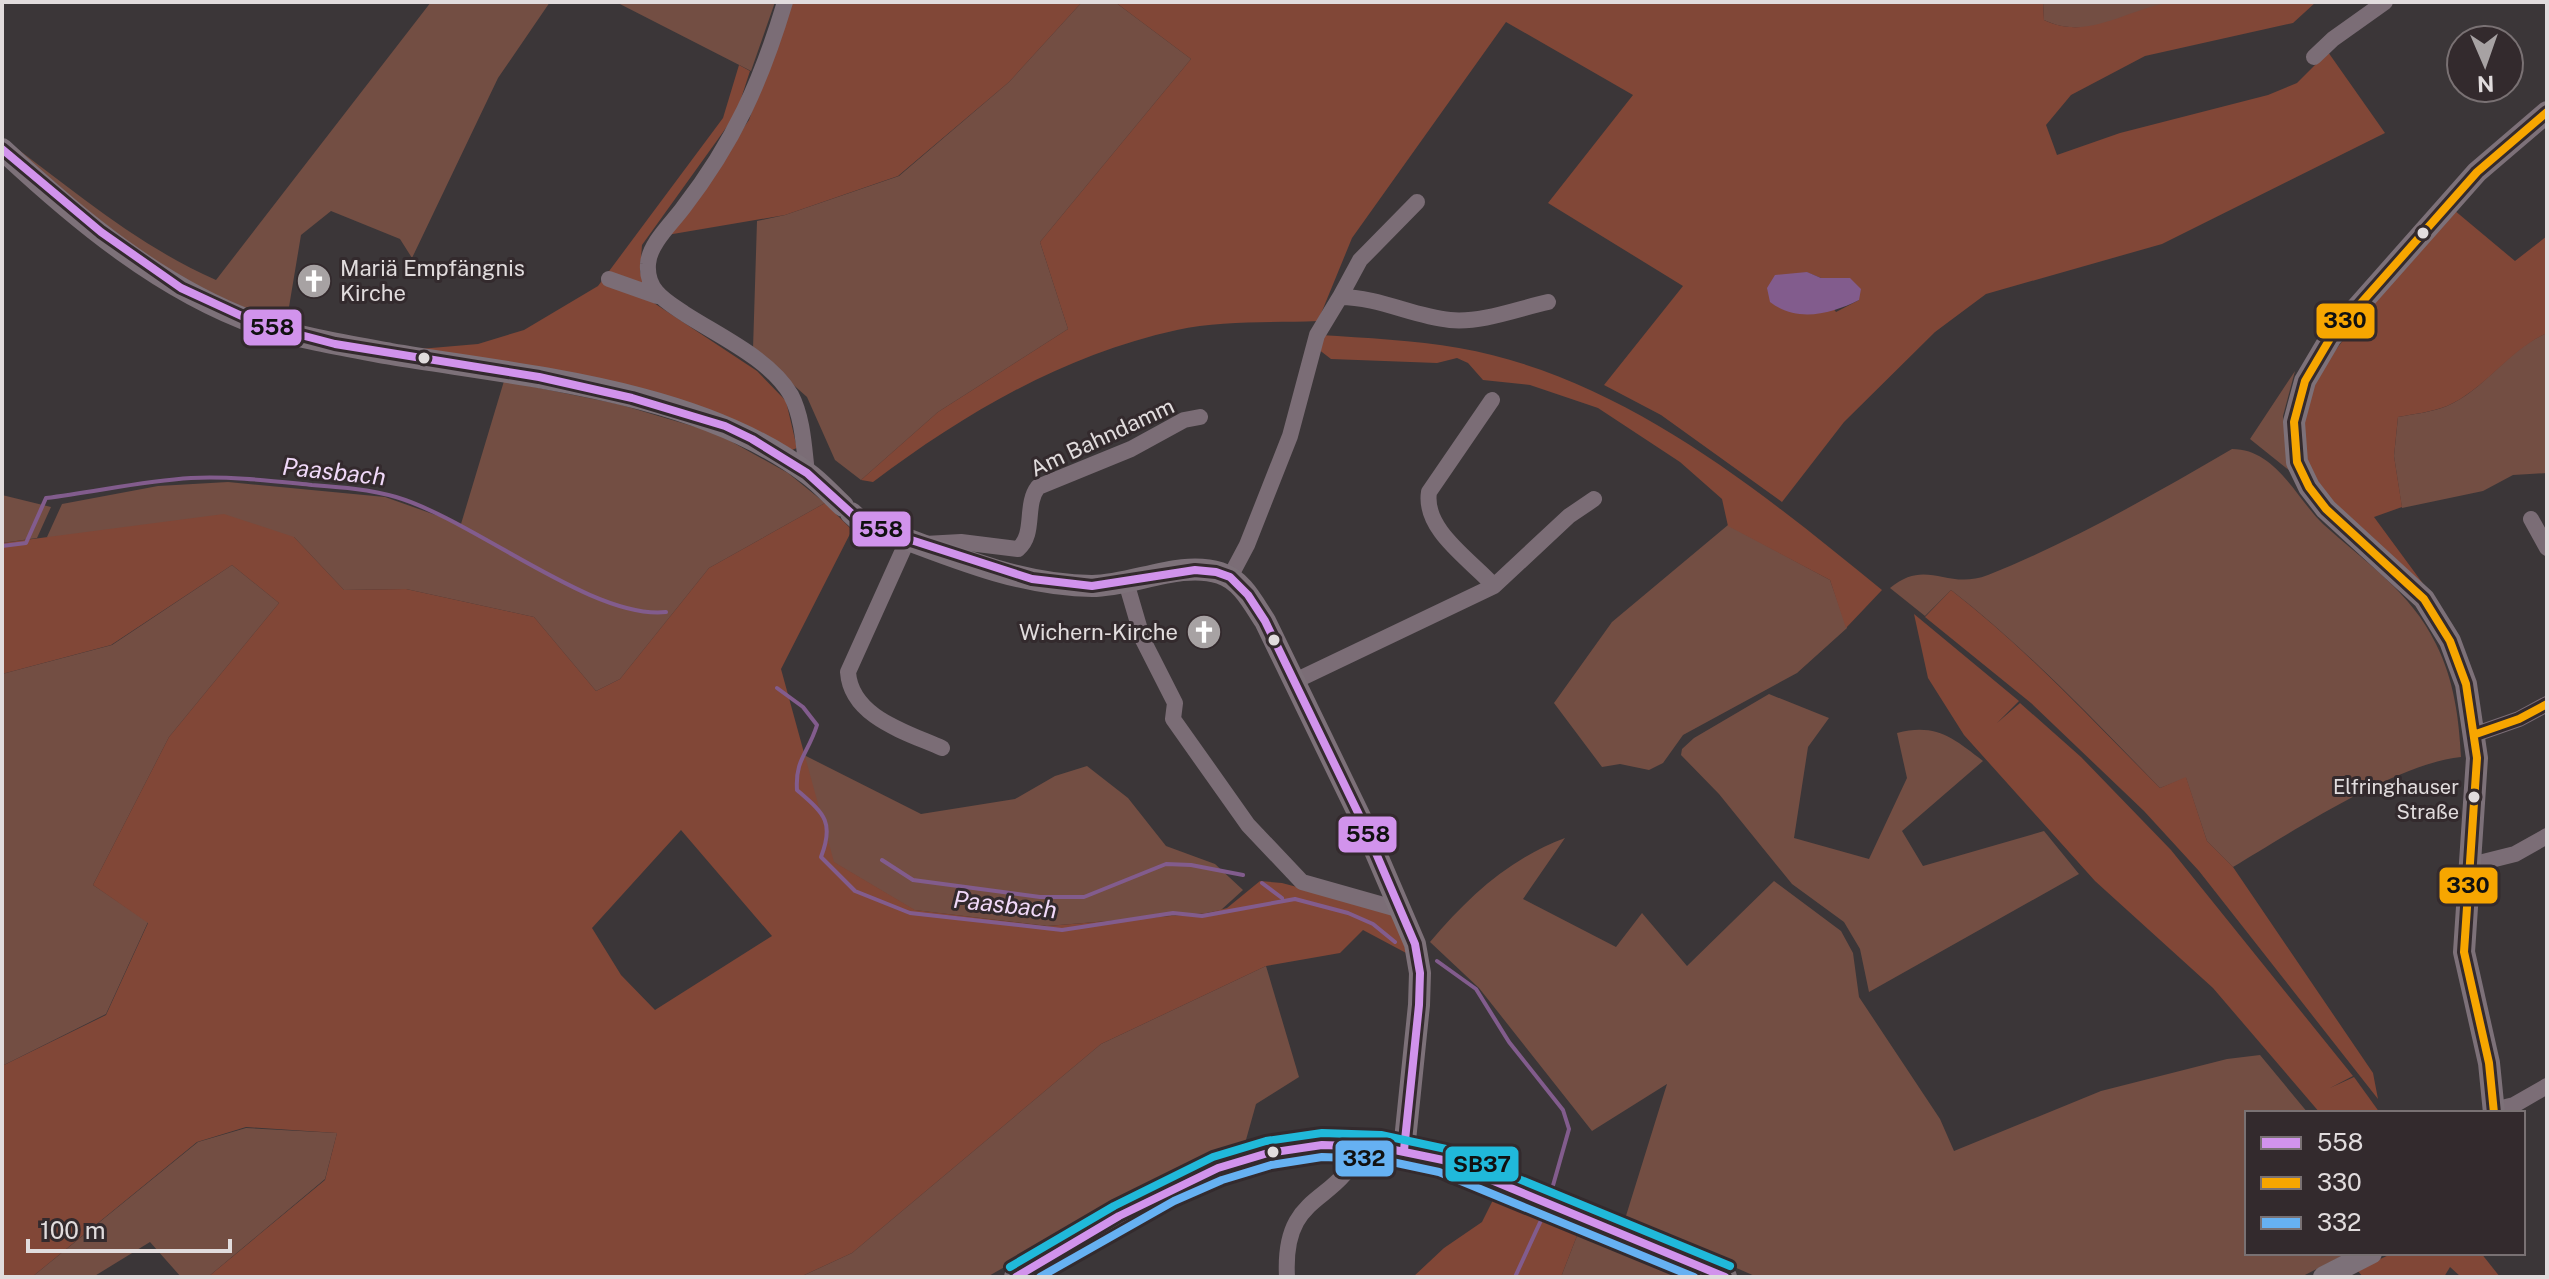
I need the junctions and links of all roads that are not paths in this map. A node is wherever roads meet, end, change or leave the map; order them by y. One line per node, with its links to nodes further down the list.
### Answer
1 (785, 2): 8 (street)
2 (2385, 2): 3 (street)
3 (2314, 57)
4 (2547, 112): 23 (street)
5 (2, 149): 13 (street)
6 (1417, 202): 9 (street)
7 (609, 279): 8 (street)
8 (657, 296): 13 (street)
9 (1340, 297): 10 (street); 18 (street)
10 (1548, 302)
11 (1492, 400): 20 (street)
12 (1200, 417): 16 (street, Am Bahndamm)
13 (807, 473): 16 (street)
14 (1594, 499): 20 (street)
15 (2531, 519): 17 (street)
16 (916, 541): 19 (street); 24 (street)
17 (2547, 548)
18 (1230, 577): 19 (street); 21 (street)
19 (1126, 582): 27 (street)
20 (1494, 586): 21 (street)
21 (1295, 681): 27 (street)
22 (2547, 704): 23 (street)
23 (2476, 734): 26 (street)
24 (942, 748)
25 (2547, 836): 26 (street)
26 (2471, 865): 29 (street)
27 (1401, 910): 32 (street)
28 (2547, 1086): 30 (street)
29 (2494, 1111)
30 (2497, 1111)
31 (1360, 1144): 32 (main road); 34 (main road); 35 (street)
32 (1404, 1150): 36 (main road)
33 (2367, 1255): 37 (street)
34 (1016, 1277)
35 (1287, 1277)
36 (1725, 1277)
37 (2324, 1277)

